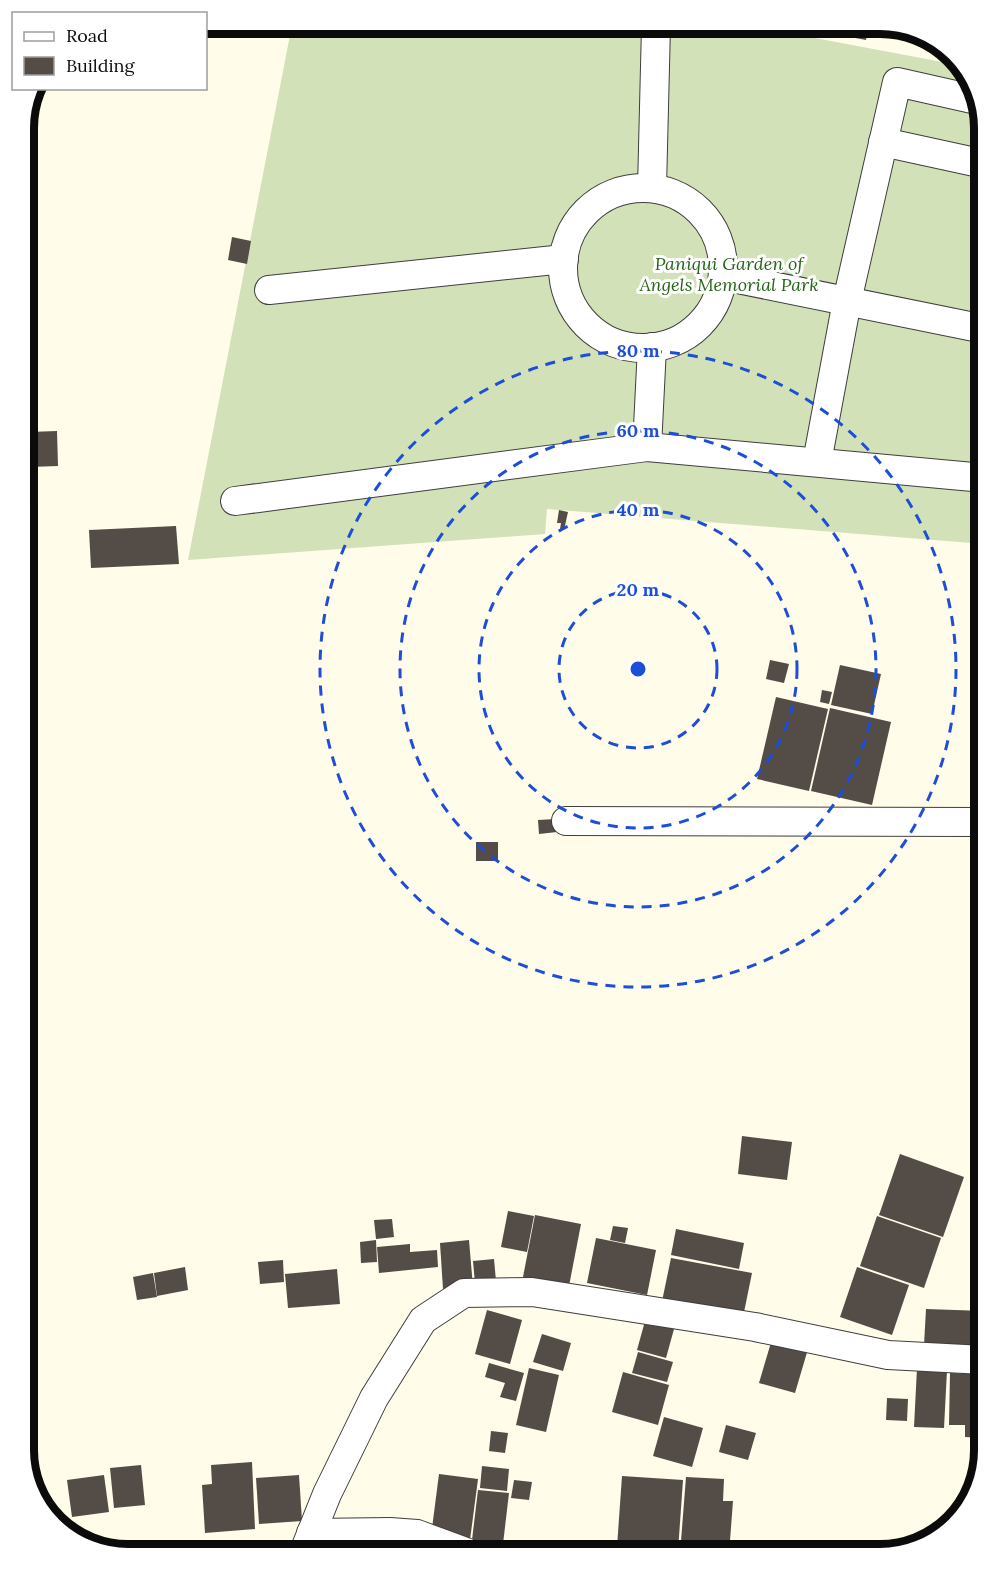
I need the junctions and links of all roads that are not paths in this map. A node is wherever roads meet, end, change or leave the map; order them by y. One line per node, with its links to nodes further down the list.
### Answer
1 (656, 35): 5 (street)
2 (968, 98): 3 (street)
3 (883, 142): 4 (street); 9 (street)
4 (974, 162)
5 (652, 188): 6 (street); 7 (street)
6 (564, 259): 8 (street); 11 (street)
7 (723, 276): 9 (street); 11 (street)
8 (269, 290)
9 (847, 301): 10 (street); 13 (street)
10 (974, 327)
11 (652, 347): 12 (street)
12 (647, 447): 13 (street); 15 (street)
13 (817, 462): 14 (street)
14 (974, 477)
15 (235, 501)
16 (566, 821): 17 (street)
17 (974, 822)
18 (974, 1359): 21 (street)
19 (312, 1543): 20 (street)
20 (442, 1543)
21 (307, 1544)

